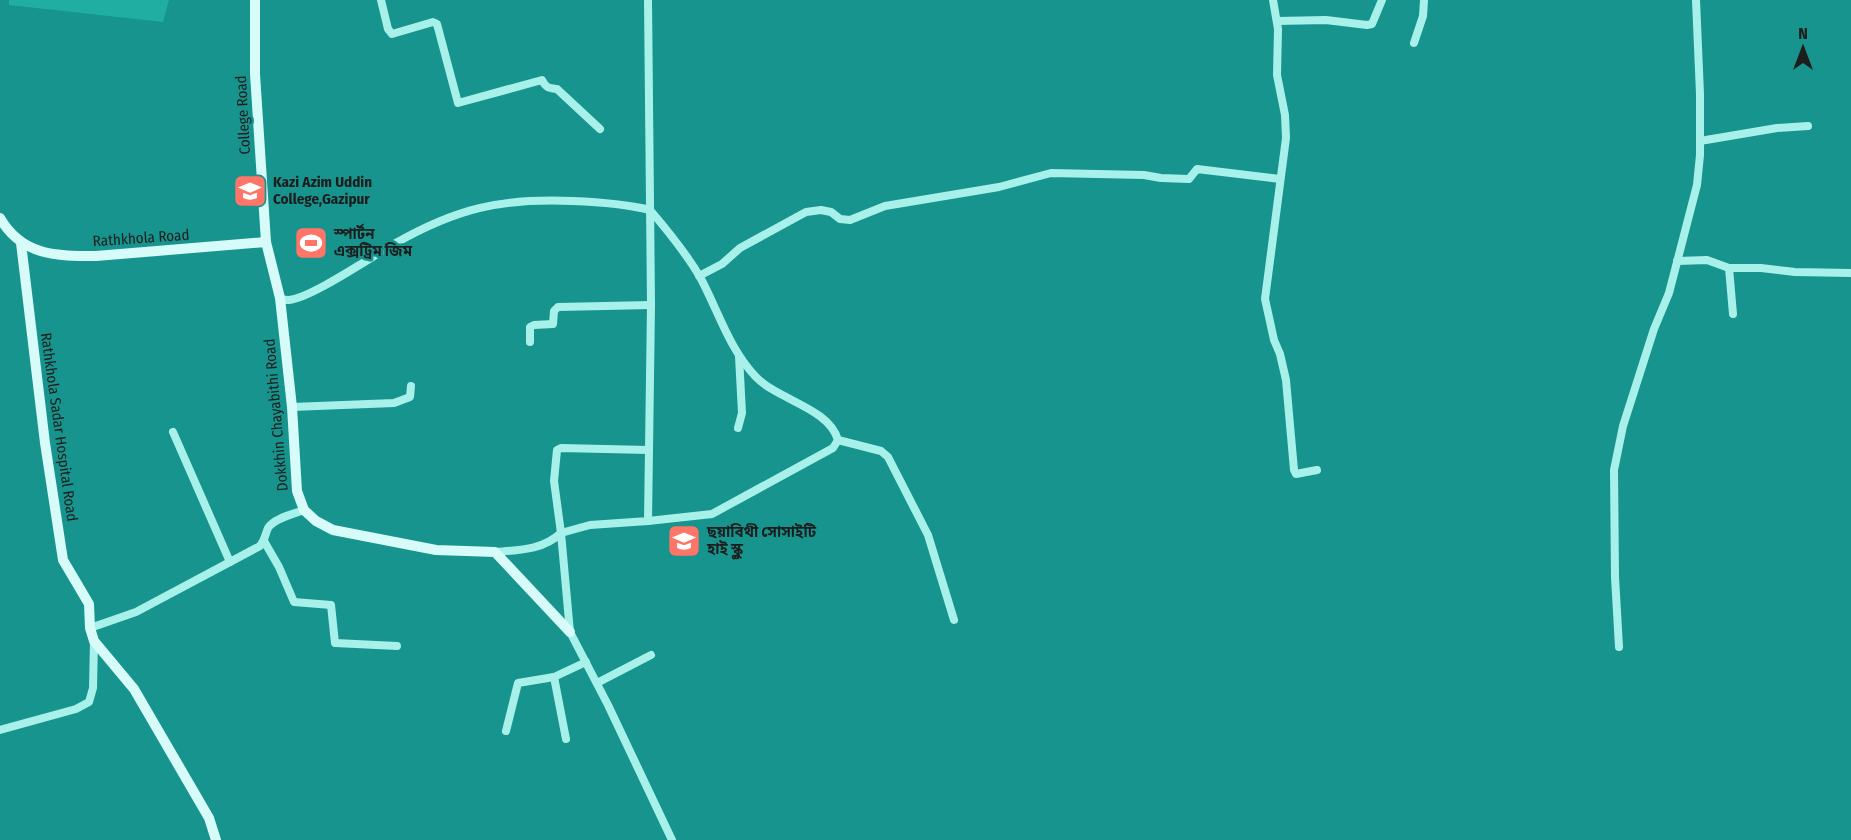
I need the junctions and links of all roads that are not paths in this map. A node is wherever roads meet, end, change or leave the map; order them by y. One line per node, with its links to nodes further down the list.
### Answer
1 (255, 0): 16 (main road, College Road)
2 (381, 0): 11 (street)
3 (648, 0): 14 (street)
4 (1273, 0): 8 (street)
5 (1382, 0): 8 (street)
6 (1424, 0): 9 (street)
7 (1696, 0): 12 (street)
8 (1277, 21): 13 (street)
9 (1414, 43)
10 (1808, 126): 12 (street)
11 (600, 129)
12 (1700, 141): 18 (street)
13 (1280, 179): 21 (street); 33 (street)
14 (650, 210): 21 (street); 22 (street); 23 (street)
15 (0, 218): 17 (main road)
16 (266, 242): 17 (main road, Rathkhola Road); 22 (main road, College Road)
17 (21, 243): 41 (main road, Rathkhola Sadar Hospital Road)
18 (1677, 261): 19 (street); 45 (street)
19 (1729, 268): 20 (street); 24 (street)
20 (1851, 273)
21 (699, 276): 26 (street)
22 (280, 298): 28 (main road, Dokkhin Chayabithi Road)
23 (651, 305): 25 (street); 32 (street)
24 (1733, 314)
25 (530, 342)
26 (739, 355): 29 (street); 31 (street)
27 (411, 386): 28 (street)
28 (292, 407): 34 (main road, Dokkhin Chayabithi Road)
29 (738, 428)
30 (173, 432): 39 (street)
31 (838, 440): 35 (street); 40 (street)
32 (649, 450): 35 (street); 36 (street)
33 (1317, 470)
34 (304, 510): 37 (street); 38 (main road)
35 (648, 521): 36 (street)
36 (561, 533): 38 (street); 42 (street)
37 (264, 541): 39 (street); 44 (street)
38 (495, 552): 42 (main road)
39 (230, 562): 41 (street)
40 (954, 620)
41 (90, 628): 43 (main road, Rathkhola Sadar Hospital Road)
42 (570, 632): 47 (street)
43 (94, 641): 50 (street); 53 (main road)
44 (397, 646)
45 (1619, 647)
46 (651, 655): 49 (street)
47 (586, 662): 48 (street); 49 (street)
48 (554, 677): 51 (street); 52 (street)
49 (597, 683): 54 (street)
50 (0, 730)
51 (506, 731)
52 (566, 739)
53 (216, 840)
54 (672, 840)

